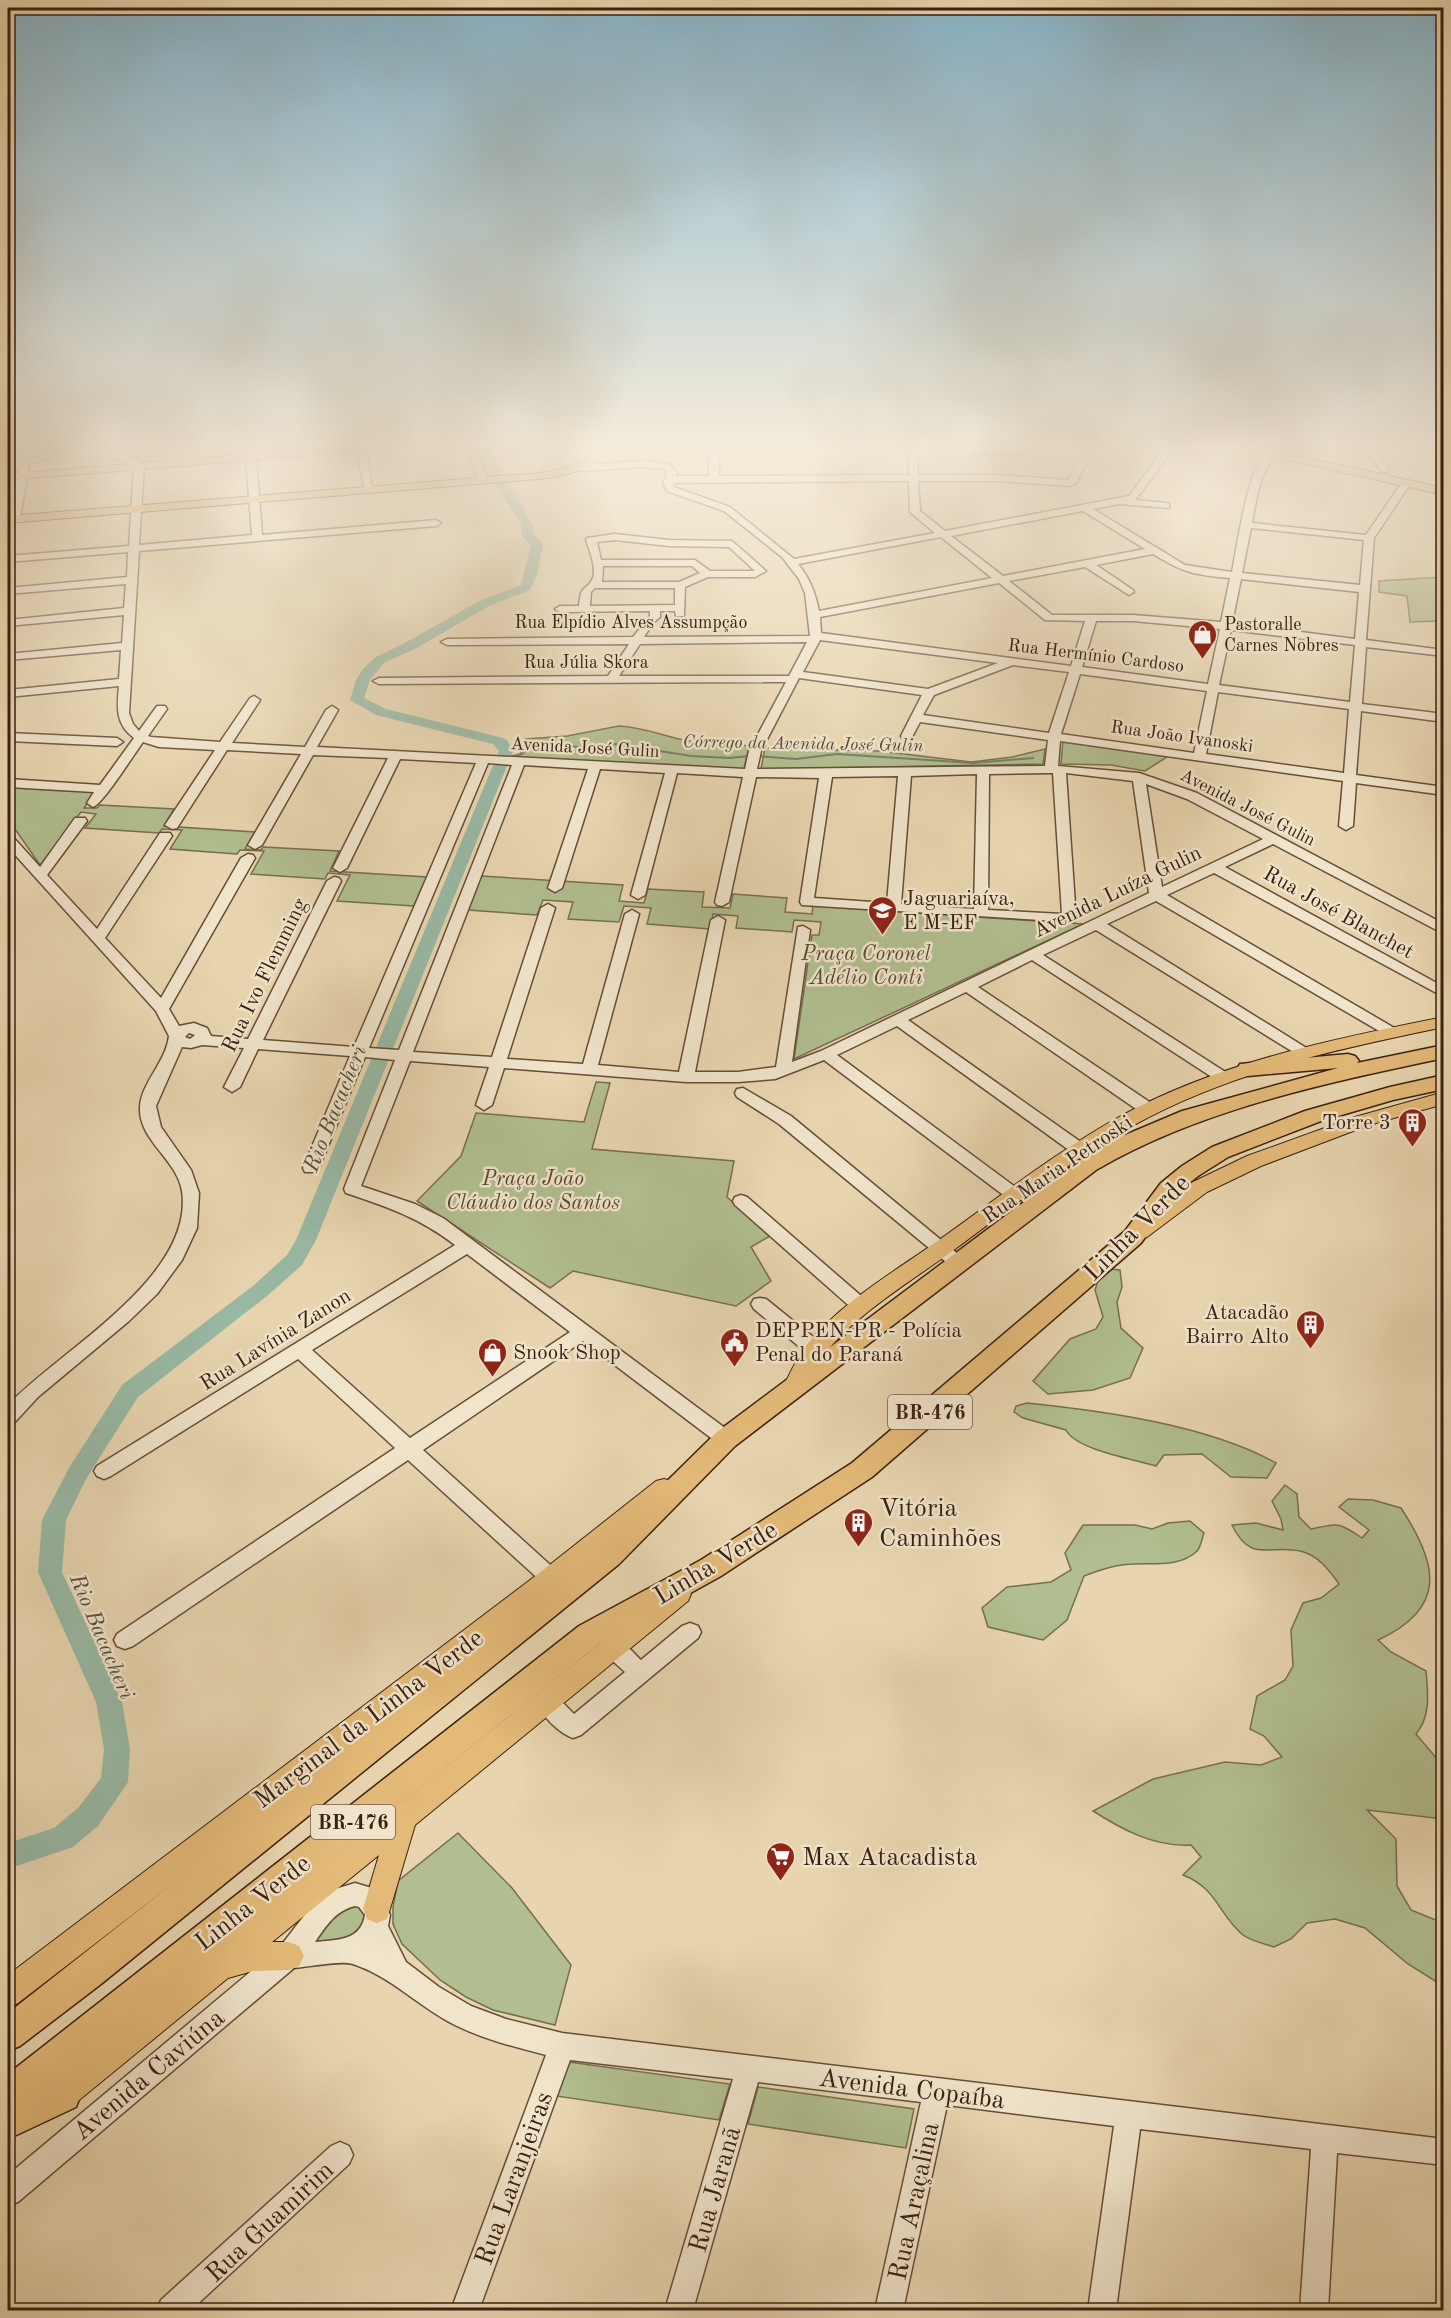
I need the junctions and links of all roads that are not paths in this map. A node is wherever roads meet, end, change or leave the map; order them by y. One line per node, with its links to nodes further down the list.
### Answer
1 (86, 553): 12 (street)
2 (134, 553): 18 (street)
3 (595, 553): 14 (street)
4 (741, 553): 16 (street)
5 (782, 553): 13 (street)
6 (840, 553): 13 (street)
7 (966, 553): 19 (street)
8 (1141, 553): 15 (street)
9 (1157, 553): 17 (street)
10 (1241, 553): 17 (street)
11 (1368, 553): 22 (street)
12 (8, 560)
13 (793, 562): 29 (street)
14 (598, 563): 16 (street); 20 (street)
15 (1086, 563): 19 (street); 24 (street)
16 (707, 574): 21 (street)
17 (1236, 575): 22 (street); 32 (street)
18 (132, 580): 23 (street); 28 (street)
19 (1000, 580): 29 (street); 30 (street)
20 (592, 585): 21 (street); 26 (street)
21 (680, 585): 27 (street)
22 (1365, 589): 36 (street)
23 (8, 591)
24 (1129, 592)
25 (560, 609): 26 (street)
26 (584, 609): 27 (street)
27 (650, 609): 34 (street)
28 (130, 611): 31 (street); 37 (street)
29 (814, 615): 33 (street)
30 (1092, 617): 32 (street); 41 (street)
31 (8, 623)
32 (1226, 626): 36 (street); 46 (street)
33 (815, 638): 34 (street, Rua Elpídio Alves Assumpção); 40 (street, Rua Hermínio Cardoso); 42 (street)
34 (637, 640): 35 (street, Rua Elpídio Alves Assumpção); 43 (street)
35 (447, 642)
36 (1360, 642): 38 (street); 50 (street)
37 (128, 646): 39 (street); 45 (street)
38 (1443, 653)
39 (8, 657)
40 (1012, 662): 41 (street, Rua Hermínio Cardoso); 47 (street)
41 (1075, 670): 46 (street, Rua Hermínio Cardoso); 57 (street)
42 (794, 676): 43 (street, Rua Júlia Skora); 47 (street, Rua Júlia Skora); 71 (street)
43 (612, 679): 44 (street, Rua Júlia Skora)
44 (379, 681)
45 (125, 682): 48 (street); 58 (street)
46 (1213, 688): 50 (street, Rua Hermínio Cardoso); 63 (street)
47 (929, 693): 53 (street)
48 (8, 694)
49 (254, 700): 60 (street)
50 (1355, 707): 54 (street, Rua Hermínio Cardoso); 74 (street)
51 (161, 710): 58 (street)
52 (332, 710): 61 (street)
53 (916, 718): 56 (street); 57 (street, Rua João Ivanoski)
54 (1443, 718)
55 (8, 736): 59 (street)
56 (908, 736)
57 (1054, 736): 63 (street, Rua João Ivanoski); 67 (street)
58 (141, 737): 60 (street, Avenida José Gulin); 76 (street)
59 (117, 742)
60 (224, 746): 61 (street, Avenida José Gulin); 97 (street)
61 (309, 751): 62 (street, Avenida José Gulin); 101 (street)
62 (396, 755): 64 (street, Avenida José Gulin); 106 (street, Rua Ivo Flemming)
63 (1199, 756): 74 (street, Rua João Ivanoski)
64 (487, 760): 65 (street, Avenida José Gulin); 108 (street)
65 (515, 762): 66 (street, Avenida José Gulin); 111 (street)
66 (595, 766): 68 (street, Avenida José Gulin); 85 (street)
67 (1055, 769): 69 (street, Avenida José Gulin); 73 (street, Avenida José Gulin); 91 (street)
68 (672, 770): 71 (street, Avenida José Gulin); 86 (street)
69 (983, 771): 70 (street, Avenida José Gulin); 91 (street)
70 (905, 772): 72 (street, Avenida José Gulin); 90 (street)
71 (748, 773): 72 (street, Avenida José Gulin); 88 (street)
72 (826, 774): 90 (street)
73 (1139, 777): 81 (street, Avenida José Gulin); 87 (street)
74 (1350, 777): 77 (street, Rua João Ivanoski); 80 (street)
75 (8, 783): 76 (street)
76 (104, 789): 78 (street)
77 (1443, 791)
78 (93, 803)
79 (80, 821): 84 (street)
80 (1346, 826)
81 (1273, 839): 83 (street, Avenida Luíza Gulin); 96 (street, Avenida José Gulin)
82 (8, 840): 84 (street)
83 (1214, 867): 87 (street, Avenida Luíza Gulin); 100 (street, Rua José Blanchet)
84 (40, 876): 97 (street)
85 (555, 888)
86 (638, 895)
87 (1156, 895): 94 (street, Avenida Luíza Gulin); 104 (street)
88 (722, 902)
89 (548, 908): 112 (street)
90 (894, 908): 91 (street)
91 (981, 913)
92 (632, 914): 114 (street)
93 (718, 920): 116 (street)
94 (1096, 924): 98 (street, Avenida Luíza Gulin); 107 (street)
95 (803, 930): 115 (street)
96 (1443, 930)
97 (98, 939): 101 (street)
98 (1032, 954): 99 (street, Avenida Luíza Gulin); 117 (street)
99 (967, 986): 102 (street, Avenida Luíza Gulin); 123 (street)
100 (1443, 993)
101 (162, 1008): 105 (street)
102 (897, 1019): 110 (street, Avenida Luíza Gulin); 124 (street)
103 (1443, 1022): 104 (main road, Rua Maria Petroski)
104 (1391, 1032): 107 (main road, Rua Maria Petroski)
105 (190, 1036): 106 (street); 137 (street)
106 (254, 1044): 108 (street); 120 (street, Rua Ivo Flemming)
107 (1303, 1052): 113 (main road, Rua Maria Petroski)
108 (365, 1053): 111 (street); 125 (street)
109 (1434, 1053): 113 (highway); 130 (highway, Linha Verde / BR-476)
110 (826, 1054): 115 (street, Avenida Luíza Gulin); 126 (street)
111 (401, 1056): 112 (street); 129 (street)
112 (498, 1063): 114 (street); 122 (street)
113 (1248, 1069): 117 (main road, Rua Maria Petroski)
114 (589, 1070): 116 (street)
115 (783, 1071): 119 (street, Avenida Luíza Gulin)
116 (686, 1077): 119 (street)
117 (1224, 1078): 123 (main road, Rua Maria Petroski)
118 (1443, 1082): 128 (highway, Linha Verde / BR-476)
119 (745, 1084): 130 (street)
120 (232, 1088)
121 (1443, 1098): 128 (main road)
122 (484, 1105)
123 (1148, 1109): 124 (main road, Rua Maria Petroski)
124 (1079, 1149): 126 (main road, Rua Maria Petroski)
125 (311, 1168)
126 (1016, 1196): 130 (main road, Rua Maria Petroski)
127 (741, 1201): 132 (street)
128 (1133, 1237): 141 (highway, Linha Verde / BR-476)
129 (468, 1245): 133 (street); 135 (street, Rua Lavínia Zanon)
130 (949, 1256): 132 (main road, Rua Maria Petroski); 136 (highway, Linha Verde / BR-476)
131 (760, 1304): 134 (street)
132 (861, 1306): 134 (main road, Rua Maria Petroski)
133 (583, 1332): 138 (street); 139 (street)
134 (815, 1349): 136 (main road, Rua Maria Petroski)
135 (300, 1350): 139 (street); 140 (street, Rua Lavínia Zanon)
136 (794, 1387): 138 (highway, Linha Verde / BR-476)
137 (8, 1418)
138 (726, 1439): 142 (main road, Marginal da Linha Verde); 155 (highway, Linha Verde / BR-476)
139 (409, 1449): 142 (street); 144 (street)
140 (104, 1472)
141 (711, 1568): 145 (main road); 160 (highway, Linha Verde / BR-476)
142 (551, 1578): 154 (main road, Marginal da Linha Verde)
143 (690, 1632): 146 (street)
144 (125, 1640)
145 (614, 1648): 146 (street); 147 (main road)
146 (640, 1672): 147 (street)
147 (547, 1702): 148 (main road)
148 (403, 1819): 149 (main road); 152 (main road)
149 (376, 1918): 150 (street); 151 (street, Avenida Caviúna); 153 (street, Avenida Copaíba)
150 (351, 1952): 151 (street); 153 (street, Avenida Copaíba)
151 (289, 1956): 152 (main road); 167 (street, Avenida Caviúna)
152 (217, 1970): 159 (main road)
153 (398, 1971): 156 (street, Avenida Copaíba)
154 (8, 1993)
155 (8, 2034)
156 (562, 2046): 157 (street, Avenida Copaíba); 169 (street, Rua Laranjeiras)
157 (749, 2068): 158 (street, Avenida Copaíba); 170 (street, Rua Jaranã)
158 (937, 2091): 161 (street, Avenida Copaíba); 171 (street, Rua Araçalina)
159 (63, 2094): 162 (highway); 164 (main road)
160 (8, 2096)
161 (1129, 2114): 163 (street, Avenida Copaíba); 172 (street)
162 (8, 2121)
163 (1325, 2138): 165 (street, Avenida Copaíba); 173 (street)
164 (8, 2139)
165 (1443, 2152)
166 (340, 2155): 168 (street, Rua Guamirim)
167 (8, 2192)
168 (171, 2310)
169 (465, 2310)
170 (679, 2310)
171 (890, 2310)
172 (1102, 2310)
173 (1314, 2310)

